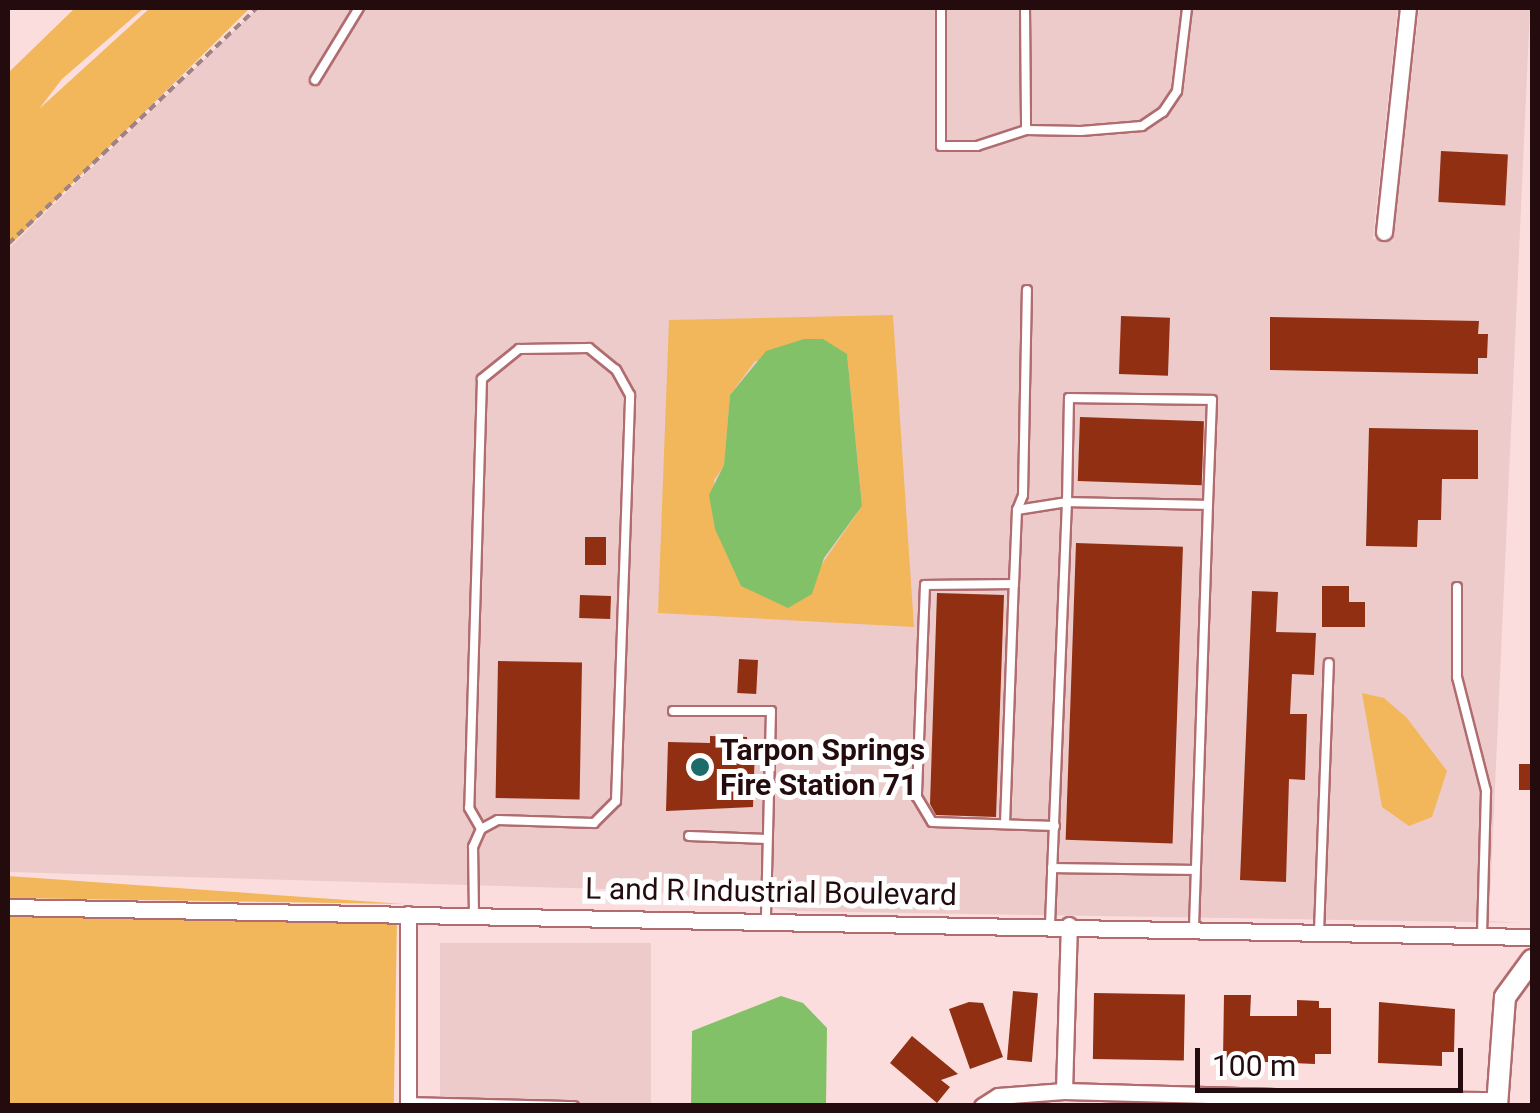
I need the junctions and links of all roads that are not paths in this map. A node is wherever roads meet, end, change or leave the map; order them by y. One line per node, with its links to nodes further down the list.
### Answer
1 (359, 8): 6 (lane)
2 (941, 8): 7 (lane)
3 (1026, 8): 7 (lane)
4 (1188, 8): 7 (lane)
5 (1408, 8): 8 (street)
6 (315, 80)
7 (1026, 130)
8 (1384, 232)
9 (1027, 290): 12 (lane)
10 (1067, 502): 11 (lane); 11 (lane); 12 (lane); 18 (lane)
11 (1208, 505): 23 (lane)
12 (1017, 510): 13 (lane)
13 (1014, 584): 17 (lane); 17 (lane)
14 (1458, 586): 32 (lane)
15 (1329, 663): 31 (lane)
16 (674, 712): 21 (lane)
17 (1005, 824): 18 (lane)
18 (1055, 826): 22 (lane)
19 (480, 829): 19 (lane); 26 (lane)
20 (689, 836): 21 (lane)
21 (768, 839): 27 (lane)
22 (1052, 868): 23 (lane); 28 (lane)
23 (1194, 870): 30 (lane)
24 (8, 907): 25 (street, L and R Industrial Boulevard)
25 (408, 914): 26 (street, L and R Industrial Boulevard); 38 (street)
26 (474, 915): 27 (street, L and R Industrial Boulevard)
27 (766, 920): 28 (street, L and R Industrial Boulevard)
28 (1050, 924): 29 (street, L and R Industrial Boulevard)
29 (1069, 925): 30 (street, L and R Industrial Boulevard); 35 (street)
30 (1194, 929): 31 (street, L and R Industrial Boulevard)
31 (1319, 932): 32 (street, L and R Industrial Boulevard)
32 (1482, 936): 33 (street, L and R Industrial Boulevard)
33 (1532, 937)
34 (1532, 960): 37 (street)
35 (1064, 1091): 36 (street); 40 (street)
36 (1346, 1102): 37 (street)
37 (1497, 1103)
38 (408, 1104): 39 (lane)
39 (574, 1106)
40 (982, 1106)

